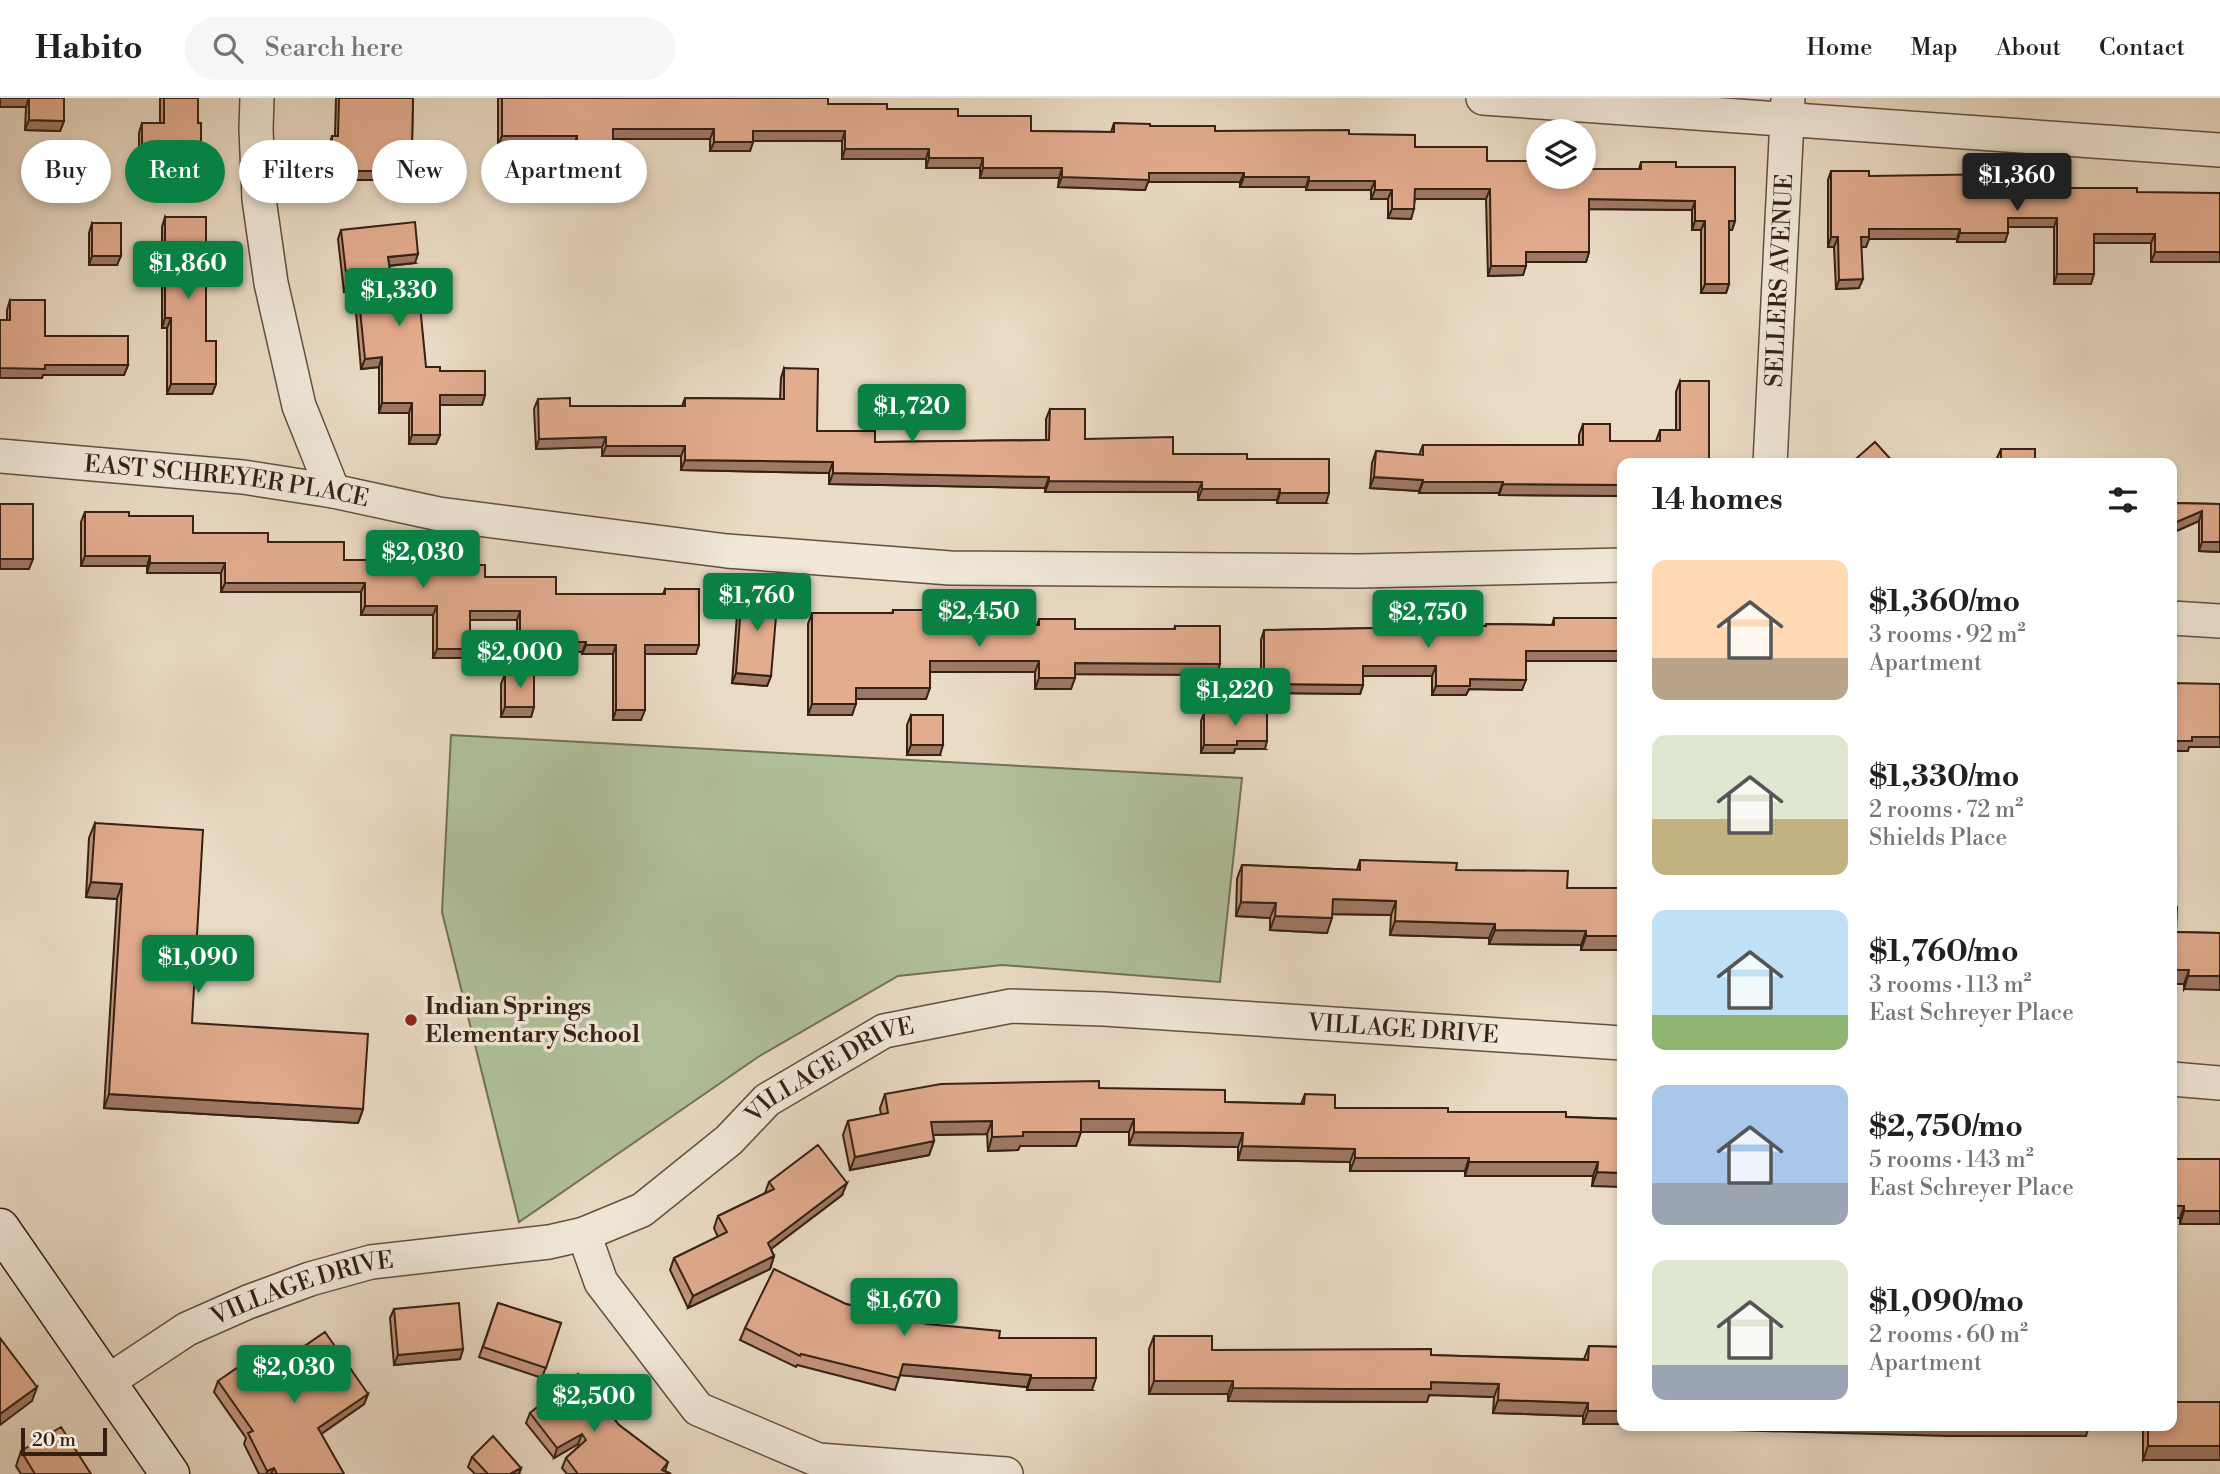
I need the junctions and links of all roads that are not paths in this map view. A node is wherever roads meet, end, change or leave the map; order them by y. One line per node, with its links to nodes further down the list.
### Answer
1 (257, 98): 7 (street)
2 (1483, 98): 3 (street)
3 (1788, 109): 4 (street); 6 (street, SELLERS AVENUE)
4 (2220, 150)
5 (0, 456): 7 (street, EAST SCHREYER PLACE)
6 (1770, 458)
7 (334, 491): 8 (street, EAST SCHREYER PLACE)
8 (1617, 565)
9 (2177, 618): 10 (street)
10 (2220, 621)
11 (1617, 1043): 15 (street, VILLAGE DRIVE)
12 (2177, 1079): 13 (street)
13 (2220, 1083)
14 (0, 1228): 16 (main road)
15 (584, 1234): 16 (street, VILLAGE DRIVE); 18 (street)
16 (107, 1382): 17 (main road)
17 (170, 1474)
18 (993, 1474)

